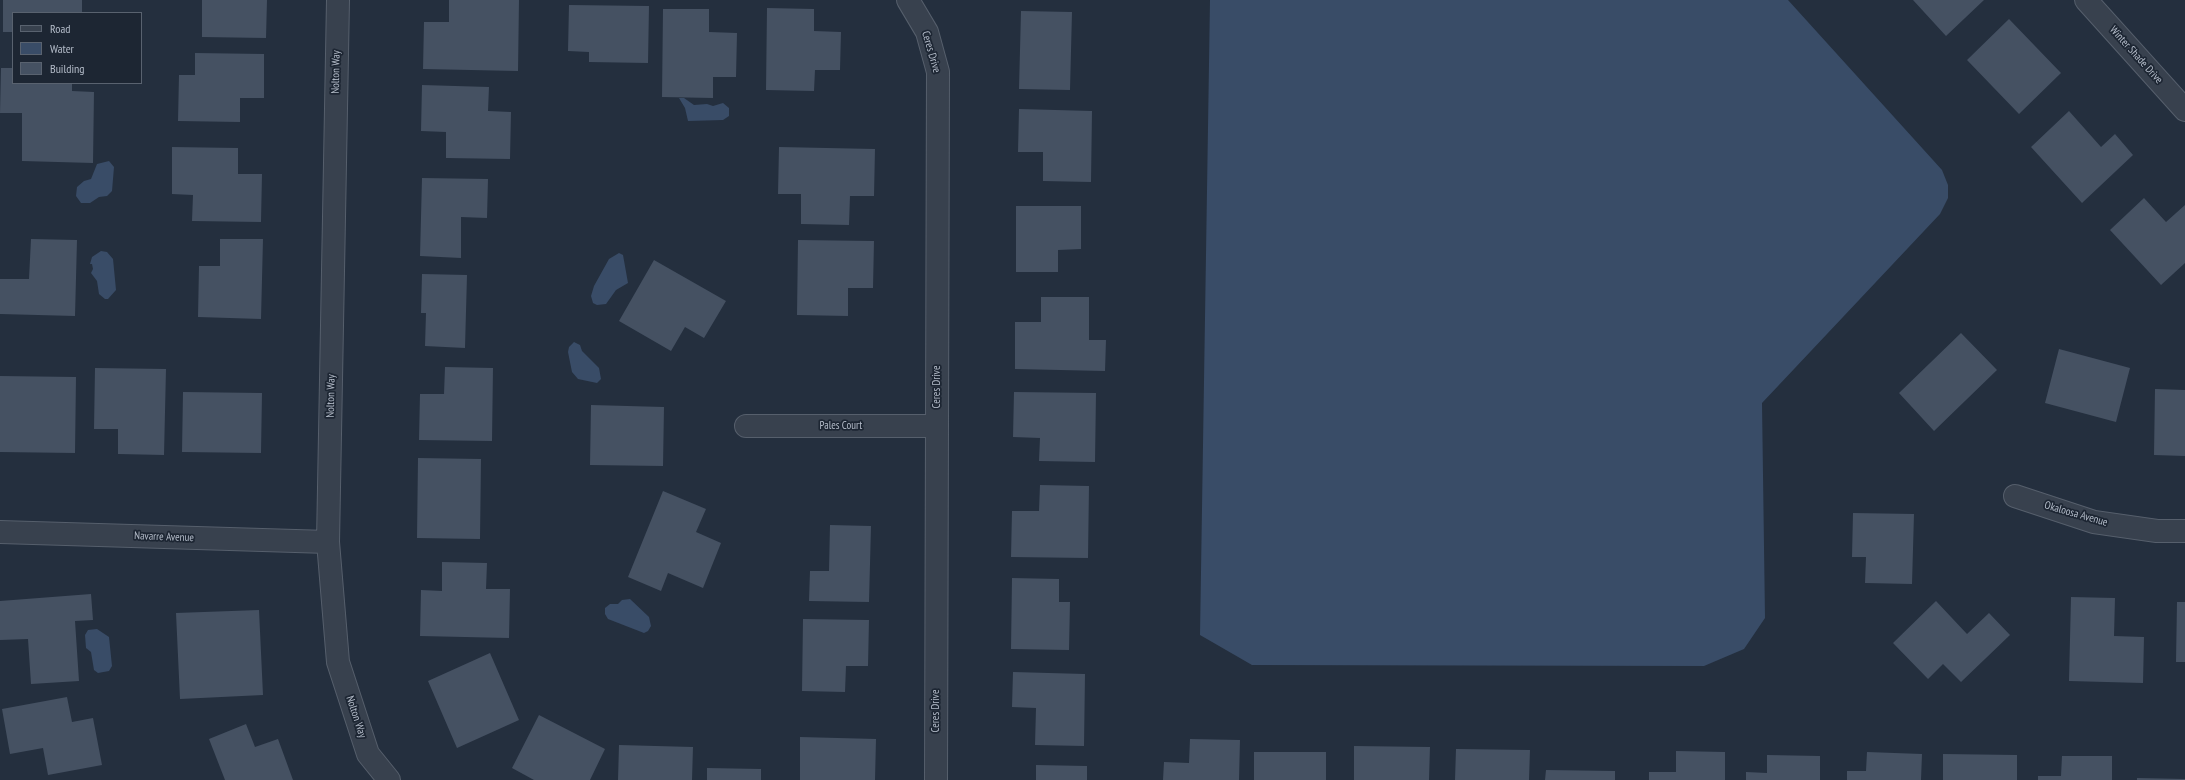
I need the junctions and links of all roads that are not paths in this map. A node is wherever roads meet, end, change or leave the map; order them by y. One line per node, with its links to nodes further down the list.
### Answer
1 (338, 0): 10 (street, Nolton Way)
2 (908, 0): 6 (street, Ceres Drive)
3 (2086, 0): 4 (street, Winter Shade Drive)
4 (2185, 110)
5 (746, 426): 6 (street, Pales Court)
6 (937, 426): 12 (street, Ceres Drive)
7 (2015, 496): 8 (street, Okaloosa Avenue)
8 (2185, 531)
9 (0, 532): 10 (street, Navarre Avenue)
10 (328, 542): 11 (street, Nolton Way)
11 (389, 780)
12 (936, 780)

